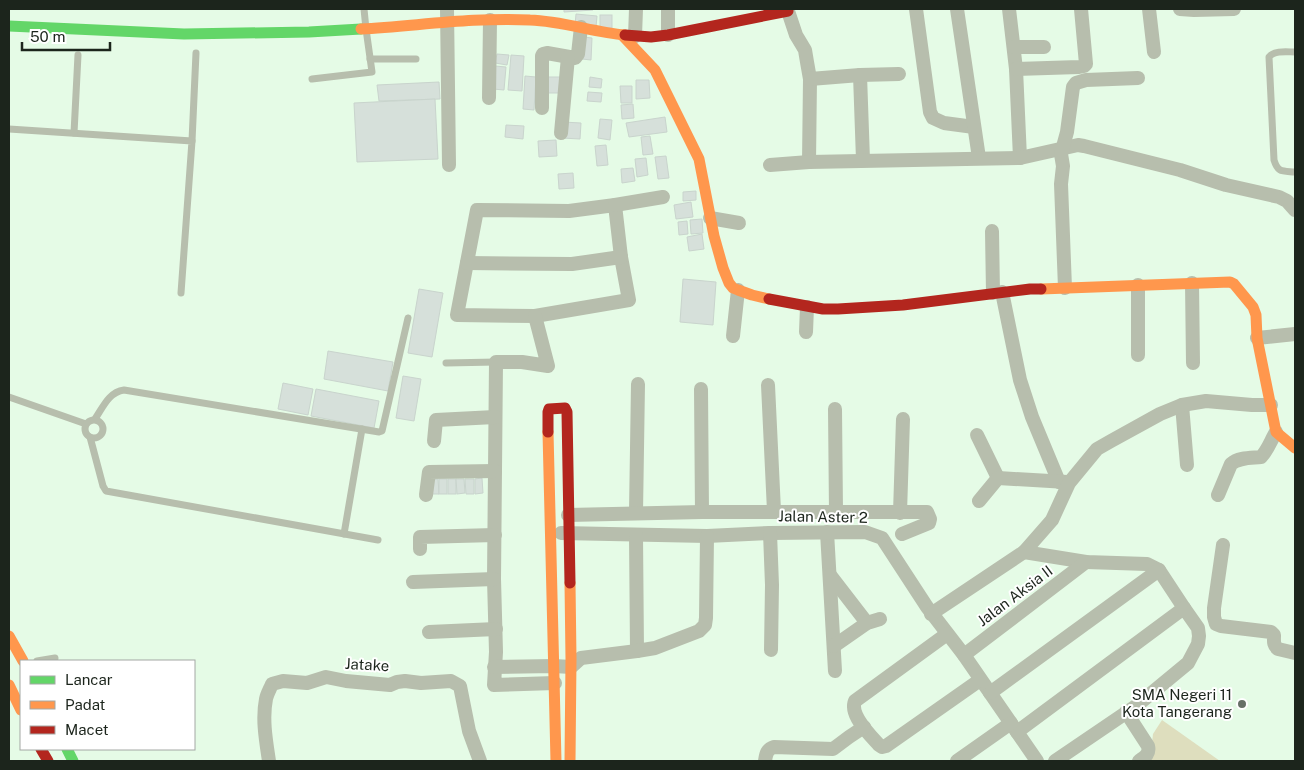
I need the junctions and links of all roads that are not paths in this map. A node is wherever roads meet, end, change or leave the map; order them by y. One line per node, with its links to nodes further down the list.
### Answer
1 (364, 9): 17 (lane)
2 (447, 9): 14 (street)
3 (636, 9): 19 (street)
4 (668, 9): 18 (street)
5 (916, 9): 37 (street)
6 (957, 9): 37 (street)
7 (1009, 9): 20 (street)
8 (1081, 9): 29 (street)
9 (1153, 9): 22 (street)
10 (1180, 9): 11 (street)
11 (1234, 9)
12 (787, 10): 18 (main road); 34 (street)
13 (490, 20): 14 (main road); 16 (main road); 35 (street)
14 (447, 23): 17 (main road); 47 (street)
15 (9, 26): 17 (main road)
16 (581, 27): 19 (main road); 26 (street)
17 (366, 29): 27 (lane)
18 (668, 35): 19 (main road)
19 (629, 36): 53 (main road)
20 (1014, 47): 21 (street); 29 (street)
21 (1044, 47)
22 (1154, 52)
23 (1295, 52): 49 (lane)
24 (196, 53): 41 (lane)
25 (78, 55): 39 (lane)
26 (568, 57): 36 (street); 40 (street)
27 (370, 59): 28 (lane); 33 (lane)
28 (416, 59)
29 (1016, 69): 44 (street)
30 (900, 74): 31 (street)
31 (860, 75): 34 (street); 45 (street)
32 (1138, 78): 42 (street)
33 (312, 79)
34 (810, 79): 46 (street)
35 (489, 98)
36 (542, 108)
37 (974, 127): 43 (street)
38 (9, 128): 39 (lane)
39 (74, 133): 41 (lane)
40 (561, 133)
41 (192, 141): 62 (lane)
42 (1062, 157): 44 (street); 52 (street); 60 (street)
43 (979, 158): 44 (street); 45 (street)
44 (1020, 158)
45 (863, 160): 46 (street)
46 (809, 162): 48 (street)
47 (449, 165)
48 (770, 165)
49 (1295, 172)
50 (663, 197): 51 (street)
51 (615, 205): 56 (street); 57 (street)
52 (1295, 210)
53 (710, 218): 54 (street); 61 (main road)
54 (739, 223)
55 (992, 231): 63 (street)
56 (621, 257): 57 (street); 65 (street)
57 (467, 263): 65 (street)
58 (1192, 283): 59 (main road); 70 (main road); 74 (street)
59 (1138, 285): 60 (main road); 71 (street)
60 (1065, 288): 63 (main road)
61 (738, 290): 64 (main road); 69 (street)
62 (181, 293)
63 (998, 293): 64 (main road); 95 (street)
64 (807, 306): 67 (street)
65 (535, 316): 72 (street)
66 (408, 318): 86 (lane)
67 (806, 332)
68 (1295, 334): 70 (street)
69 (733, 336)
70 (1257, 338): 80 (main road)
71 (1138, 356)
72 (496, 362): 73 (lane); 82 (street)
73 (446, 363)
74 (1193, 363)
75 (638, 384): 99 (street)
76 (768, 385): 101 (street)
77 (701, 389): 100 (street)
78 (9, 397): 85 (lane)
79 (1182, 405): 80 (street); 92 (street); 95 (street)
80 (1271, 405): 87 (main road)
81 (835, 409): 102 (street)
82 (495, 418): 90 (street); 93 (street)
83 (95, 419): 85 (lane); 86 (lane); 89 (lane)
84 (903, 419): 103 (street)
85 (86, 424): 89 (lane)
86 (362, 428): 109 (lane)
87 (1276, 432): 91 (main road); 97 (street)
88 (977, 435): 94 (street)
89 (90, 437): 109 (lane)
90 (434, 441)
91 (1295, 448)
92 (1188, 465)
93 (495, 472): 96 (street); 111 (street)
94 (998, 478): 95 (street); 98 (street)
95 (1064, 482): 117 (street)
96 (426, 495)
97 (1218, 495)
98 (979, 501)
99 (636, 512): 100 (street); 104 (street)
100 (702, 512): 101 (street)
101 (774, 512): 102 (street)
102 (836, 512): 103 (street)
103 (900, 513): 110 (street)
104 (568, 515): 106 (main road); 107 (main road)
105 (828, 532): 108 (street, Jalan Aster 2); 120 (street); 124 (street, Jalan Aster 2)
106 (550, 533): 107 (street, Jalan Aster 2); 131 (main road)
107 (569, 533): 112 (street, Jalan Aster 2); 136 (main road)
108 (770, 533): 113 (street, Jalan Aster 2); 130 (street)
109 (344, 534): 114 (lane)
110 (902, 534)
111 (495, 535): 116 (street); 121 (street)
112 (636, 535): 113 (street, Jalan Aster 2); 132 (street)
113 (707, 536): 132 (street)
114 (378, 540)
115 (1223, 545): 133 (street)
116 (420, 549)
117 (1024, 552): 118 (street); 124 (street)
118 (1086, 562): 119 (street); 134 (street, Jalan Aksia II)
119 (1158, 570): 123 (street); 145 (street)
120 (830, 575): 129 (street); 129 (street)
121 (494, 579): 122 (street); 125 (street)
122 (413, 582)
123 (1181, 610): 147 (street); 149 (street)
124 (932, 614): 127 (street, Jalan Aster 2)
125 (496, 629): 126 (street); 140 (street)
126 (429, 632)
127 (947, 634): 134 (street, Jalan Aster 2); 148 (street)
128 (9, 636): 137 (main road)
129 (834, 646): 141 (street)
130 (771, 650)
131 (554, 651): 136 (street); 139 (main road)
132 (637, 651): 136 (street)
133 (1295, 653)
134 (964, 655): 142 (street, Jalan Aster 2)
135 (55, 658): 138 (lane)
136 (574, 658): 139 (street); 156 (main road)
137 (21, 660)
138 (43, 660)
139 (554, 666): 140 (street); 143 (main road)
140 (494, 668): 143 (street)
141 (835, 672)
142 (980, 680): 145 (street, Jalan Aster 2); 148 (street)
143 (555, 683): 155 (main road)
144 (9, 685): 146 (main road)
145 (990, 693): 149 (street, Jalan Aster 2)
146 (20, 708)
147 (1126, 712): 160 (street); 161 (street)
148 (864, 727): 151 (street)
149 (1014, 728): 158 (street); 159 (street, Jalan Aster 2)
150 (42, 750): 152 (main road)
151 (834, 755): 157 (street)
152 (48, 761)
153 (269, 761): 154 (street, Jatake)
154 (480, 761)
155 (556, 761)
156 (570, 761)
157 (765, 761)
158 (957, 761)
159 (1037, 761)
160 (1055, 761)
161 (1139, 761)

